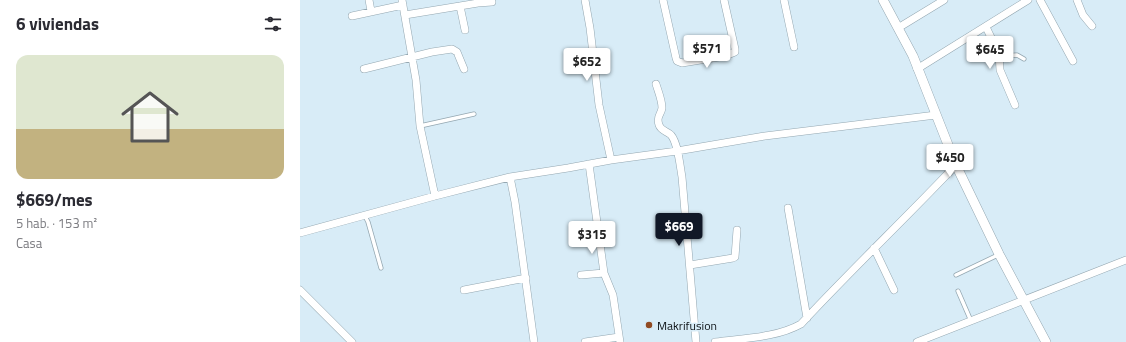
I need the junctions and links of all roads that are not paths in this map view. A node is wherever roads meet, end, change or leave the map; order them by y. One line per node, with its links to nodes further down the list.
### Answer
1 (369, 0): 14 (street)
2 (586, 0): 35 (street)
3 (663, 0): 4 (street)
4 (724, 0)
5 (784, 0): 21 (street)
6 (883, 0): 19 (street)
7 (944, 0): 19 (street)
8 (1028, 0): 18 (street)
9 (1040, 0): 25 (street)
10 (1077, 0): 17 (street)
11 (492, 2): 13 (street)
12 (402, 3): 14 (street); 15 (street)
13 (460, 6): 15 (street); 20 (street)
14 (371, 11): 16 (street)
15 (405, 15): 23 (street)
16 (352, 16)
17 (1092, 26)
18 (986, 27): 22 (street); 28 (street)
19 (898, 28): 28 (street)
20 (466, 30)
21 (794, 47)
22 (999, 56): 24 (lane); 30 (street)
23 (412, 57): 26 (street); 27 (street); 33 (street)
24 (1024, 59)
25 (1073, 61)
26 (364, 69)
27 (464, 69)
28 (917, 69): 32 (street)
29 (656, 84): 34 (street)
30 (1015, 105)
31 (474, 114): 33 (lane)
32 (936, 115): 34 (street); 37 (street)
33 (420, 126): 39 (street)
34 (677, 151): 35 (street); 47 (street)
35 (611, 160): 36 (street)
36 (589, 164): 38 (street); 49 (street)
37 (956, 166): 44 (street); 45 (street)
38 (510, 177): 39 (street); 52 (street)
39 (435, 196): 41 (street)
40 (788, 208): 58 (street)
41 (365, 215): 43 (street); 48 (lane)
42 (737, 230): 47 (street)
43 (300, 233)
44 (874, 248): 55 (street); 58 (street)
45 (999, 254): 50 (lane); 57 (street)
46 (1126, 260): 57 (street)
47 (690, 265): 64 (street)
48 (381, 268)
49 (604, 273): 51 (street); 60 (street)
50 (956, 274)
51 (581, 275)
52 (526, 278): 54 (street); 62 (street)
53 (300, 290): 61 (street)
54 (464, 290)
55 (894, 290)
56 (958, 291): 59 (lane)
57 (1023, 301): 59 (street); 67 (street)
58 (807, 318): 65 (street)
59 (971, 321): 66 (street)
60 (620, 339): 63 (street)
61 (352, 342)
62 (534, 342)
63 (585, 342)
64 (696, 342)
65 (715, 342)
66 (917, 342)
67 (1046, 342)

